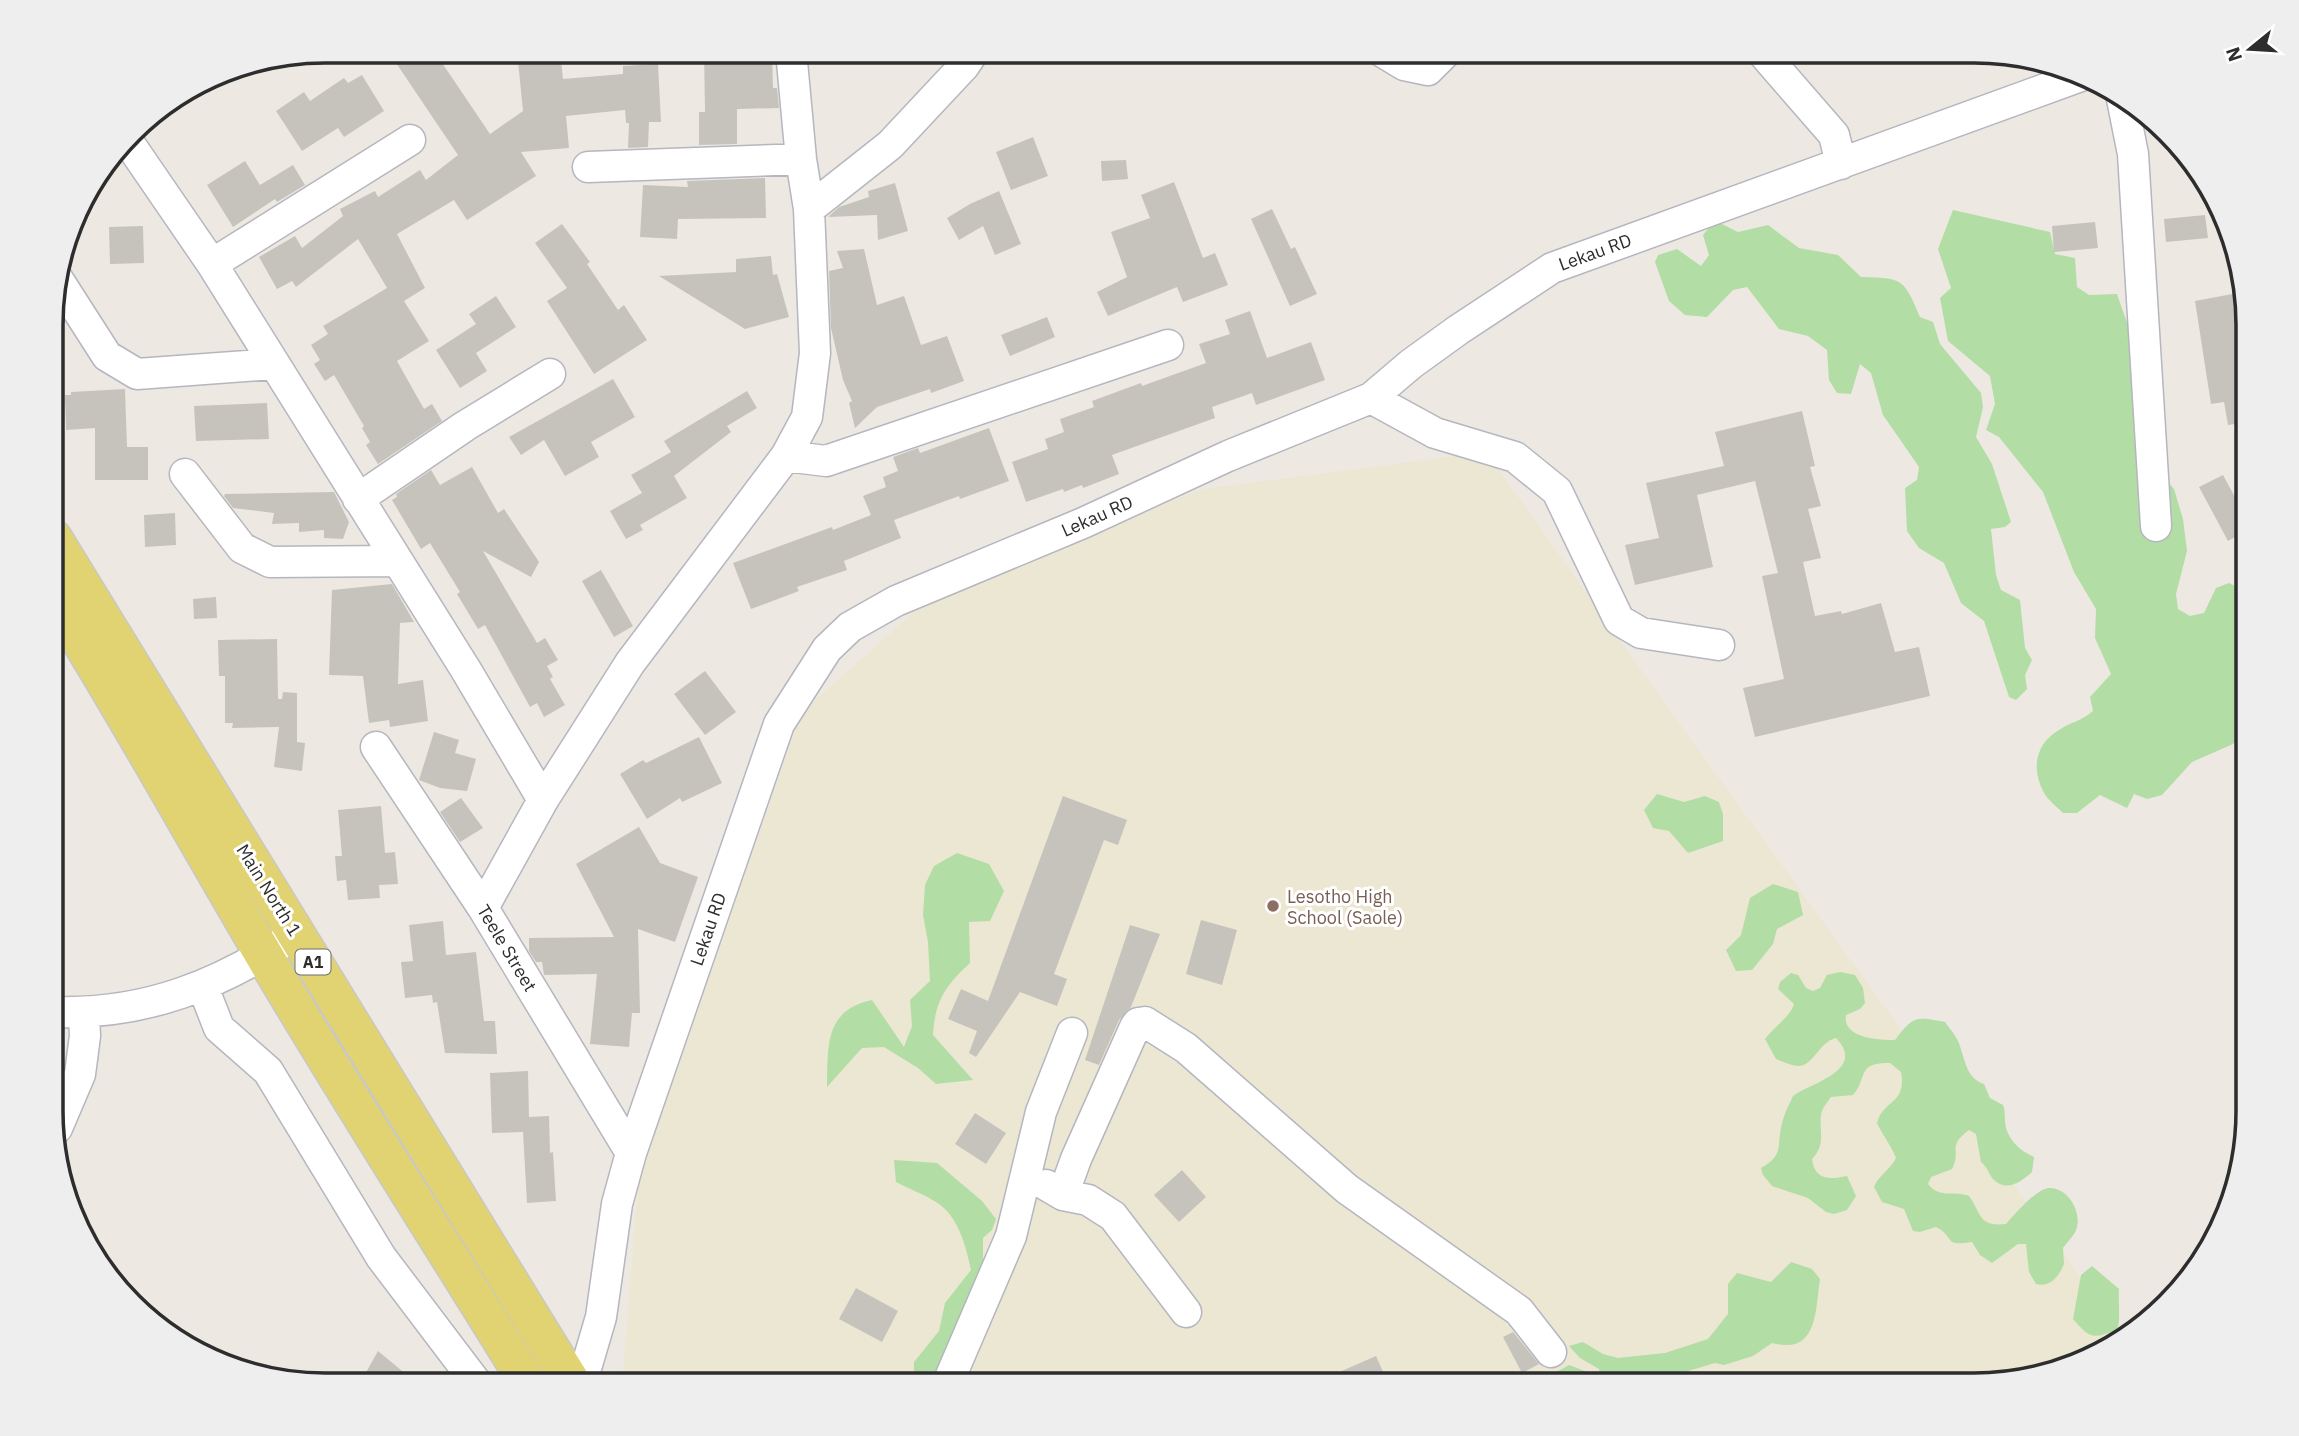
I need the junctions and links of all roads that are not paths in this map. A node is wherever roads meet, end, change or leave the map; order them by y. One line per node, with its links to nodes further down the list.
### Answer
1 (792, 63): 10 (street)
2 (966, 63): 13 (street)
3 (1401, 63): 4 (street)
4 (1435, 63)
5 (1771, 63): 11 (street)
6 (2068, 81): 11 (street, Lekau RD)
7 (2124, 110): 23 (street)
8 (410, 140): 14 (street)
9 (132, 148): 14 (street)
10 (801, 159): 12 (street); 13 (street)
11 (1841, 164): 19 (street, Lekau RD)
12 (588, 167)
13 (809, 209): 20 (street)
14 (212, 264): 17 (street)
15 (65, 291): 17 (street)
16 (1168, 345): 20 (street)
17 (273, 364): 22 (street)
18 (550, 374): 22 (street)
19 (1371, 398): 27 (street); 38 (street, Lekau RD)
20 (786, 456): 29 (street)
21 (185, 474): 25 (street)
22 (358, 499): 25 (street)
23 (2156, 526)
24 (63, 554): 31 (main road, Main North 1 / A1)
25 (397, 561): 29 (street)
26 (63, 612): 32 (main road, Main North 1 / A1)
27 (1719, 645)
28 (376, 747): 30 (street, Teele Street)
29 (543, 800): 30 (street)
30 (483, 908): 38 (street, Teele Street)
31 (296, 934): 32 (street); 45 (main road, Main North 1 / A1)
32 (264, 956): 33 (street); 44 (main road, Main North 1 / A1)
33 (203, 987): 35 (street); 43 (street)
34 (63, 1012): 35 (street)
35 (84, 1013): 37 (street)
36 (1072, 1033): 39 (street)
37 (63, 1114)
38 (631, 1153): 46 (street, Lekau RD)
39 (1027, 1167): 40 (street); 47 (street)
40 (1063, 1195): 41 (street); 42 (street)
41 (1186, 1312)
42 (1550, 1352)
43 (469, 1373)
44 (521, 1373)
45 (566, 1373)
46 (585, 1373)
47 (952, 1373)

